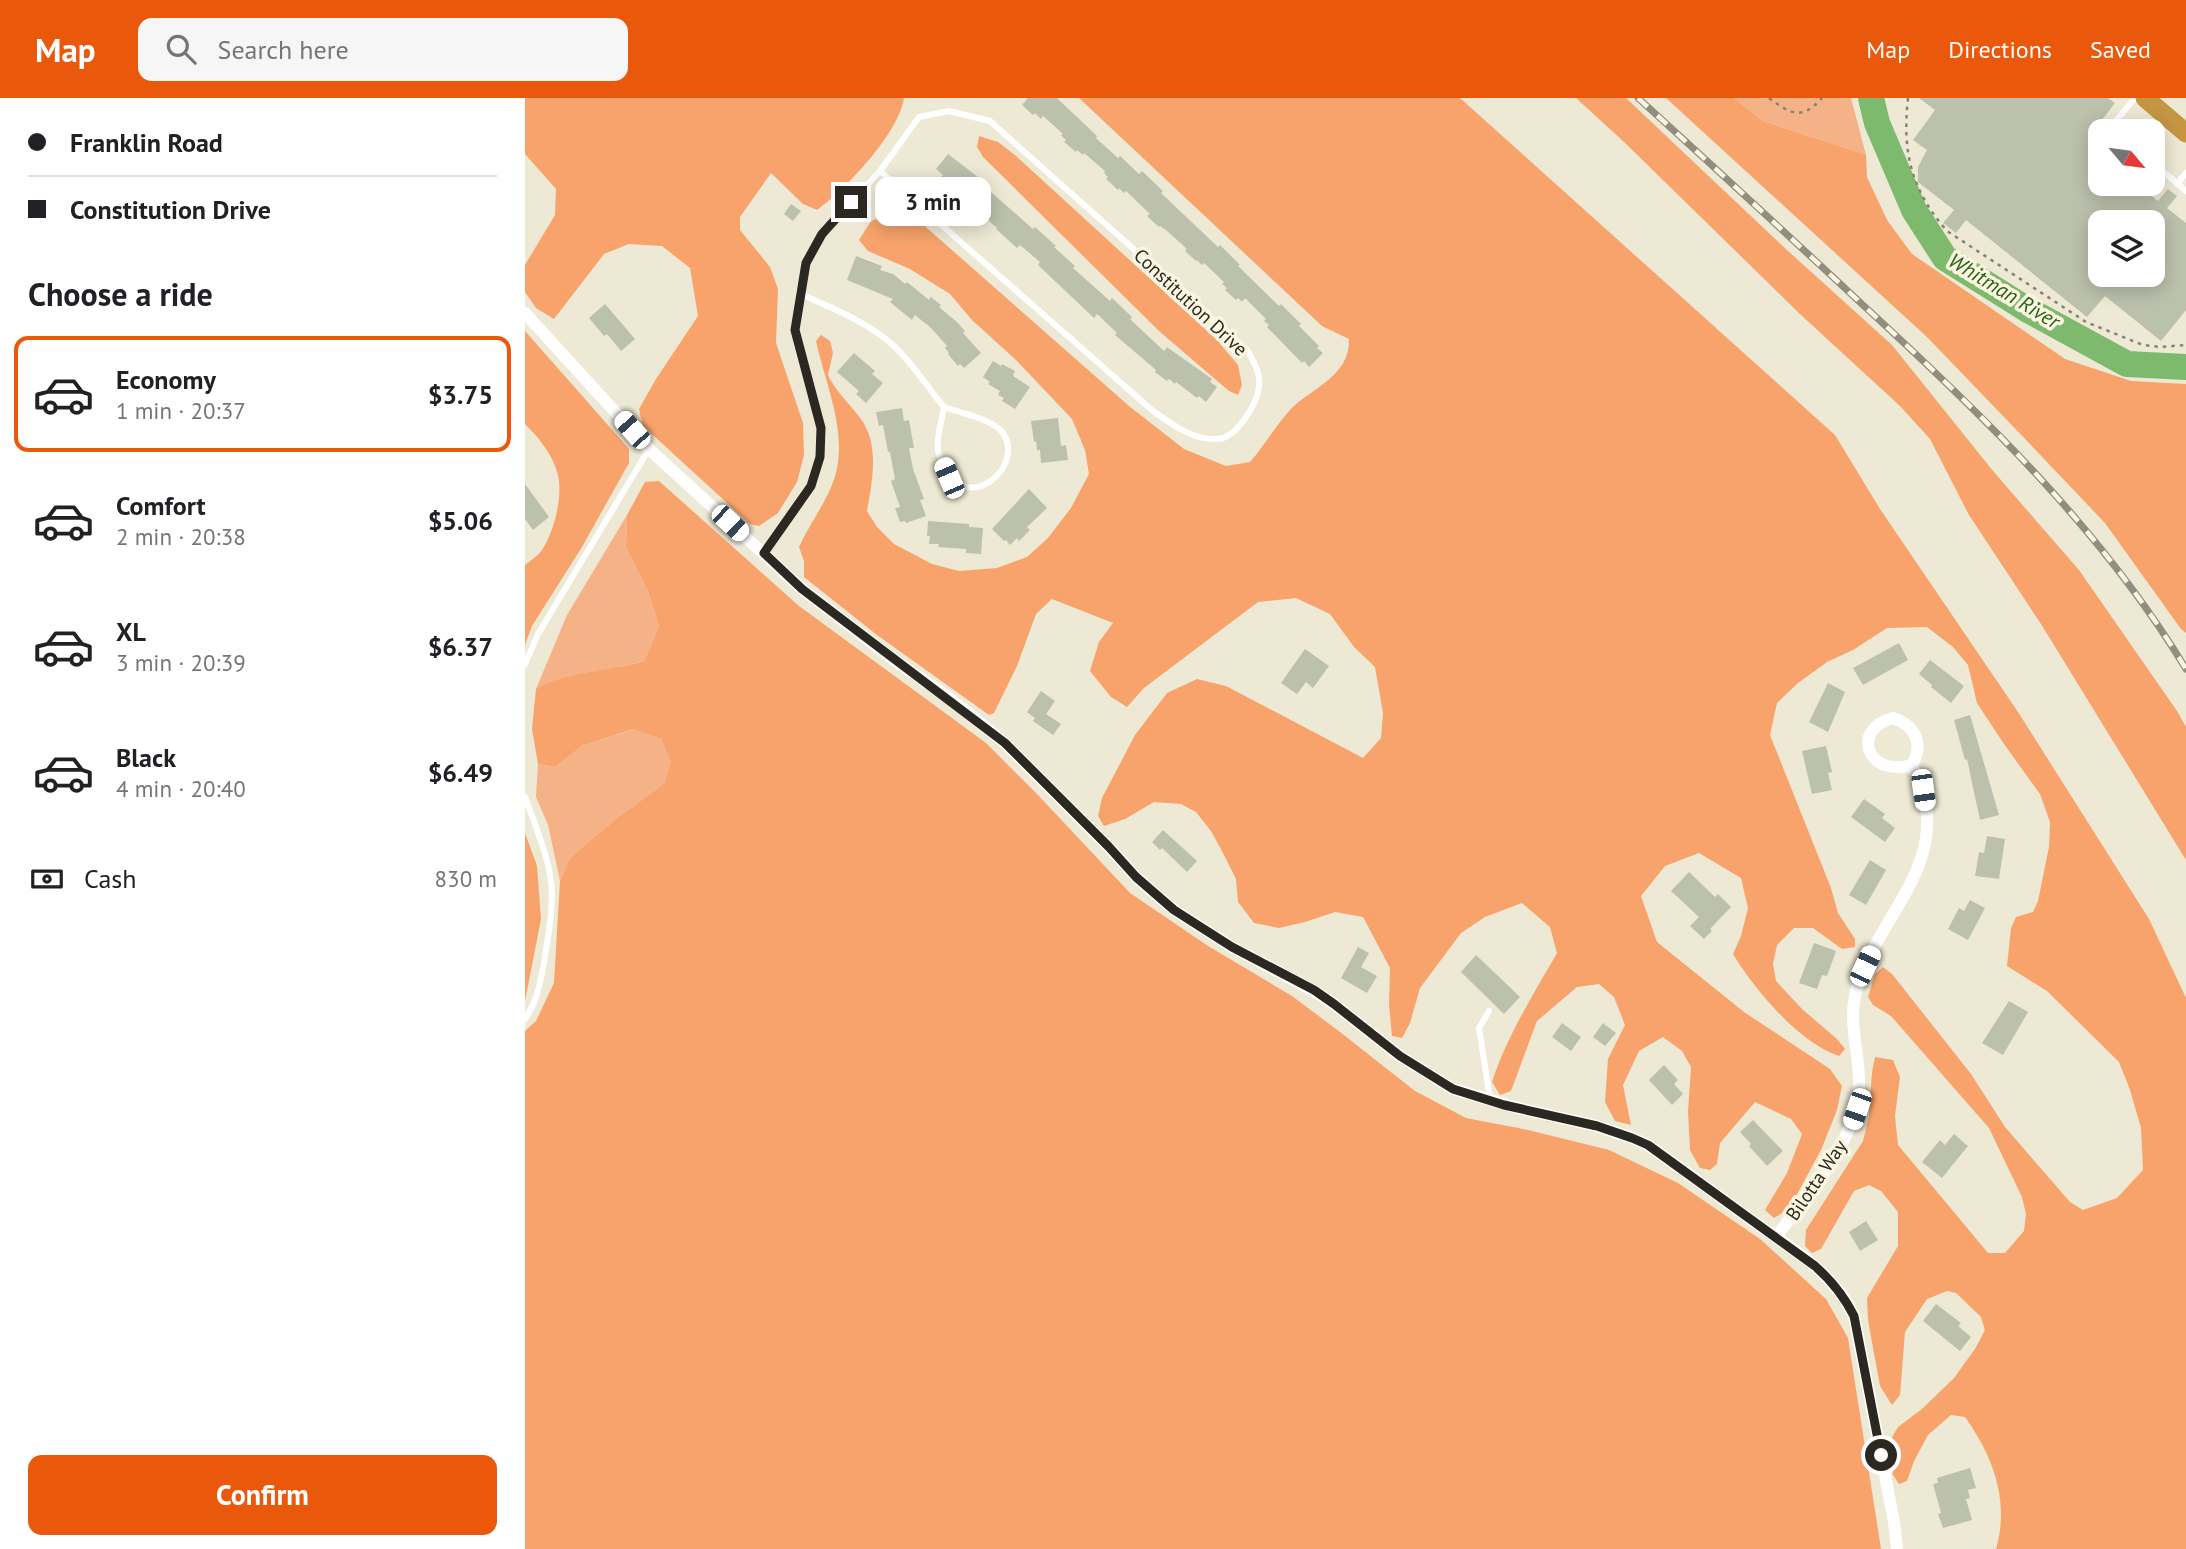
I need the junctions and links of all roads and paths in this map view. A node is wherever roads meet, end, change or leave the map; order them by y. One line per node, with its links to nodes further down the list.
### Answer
1 (1769, 98): 2 (path)
2 (1822, 98)
3 (1908, 98): 15 (path)
4 (2134, 98): 6 (lane)
5 (2145, 98): 7 (highway)
6 (2117, 119)
7 (2186, 133)
8 (880, 171): 8 (lane, Constitution Drive); 13 (lane, Constitution Drive)
9 (2186, 173): 11 (lane)
10 (2165, 174): 11 (lane)
11 (2177, 184): 12 (lane)
12 (2186, 191)
13 (799, 293): 16 (lane); 18 (lane, Constitution Drive)
14 (525, 313): 17 (street)
15 (2186, 345)
16 (944, 407): 16 (lane)
17 (649, 449): 18 (street); 19 (lane)
18 (764, 553): 24 (street)
19 (525, 664)
20 (1912, 765): 20 (street, Bilotta Way); 25 (street, Bilotta Way)
21 (525, 797): 23 (lane)
22 (1489, 1011): 24 (lane)
23 (525, 1019)
24 (1490, 1101): 25 (street)
25 (1776, 1237): 26 (street)
26 (1897, 1549)

